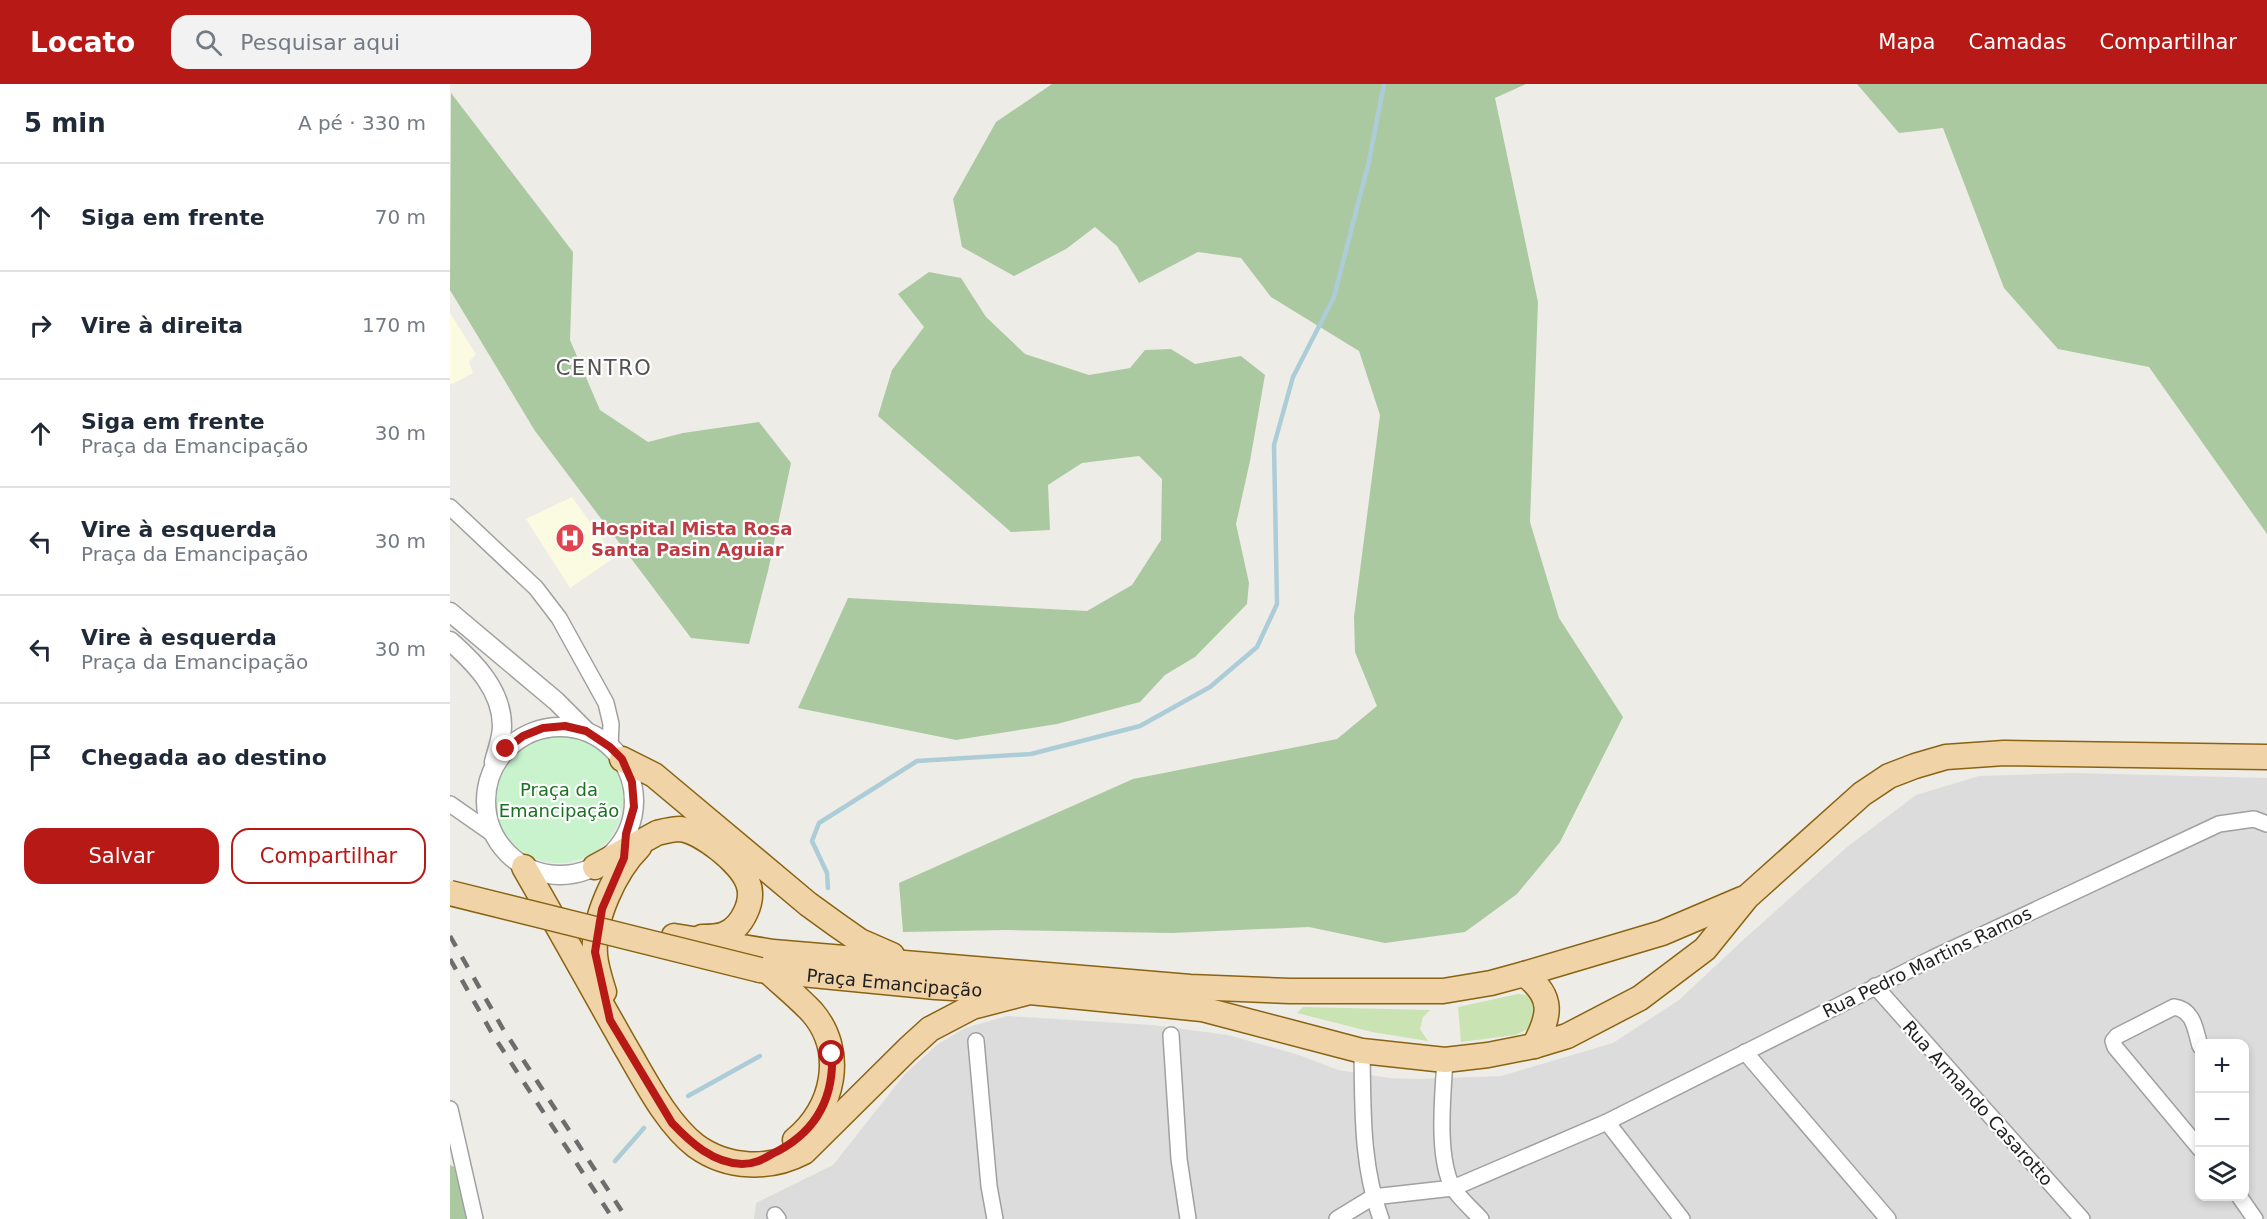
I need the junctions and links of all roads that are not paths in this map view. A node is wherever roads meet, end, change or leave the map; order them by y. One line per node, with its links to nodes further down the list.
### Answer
1 (450, 507): 5 (street)
2 (450, 612): 4 (street)
3 (450, 641): 7 (street)
4 (586, 731): 5 (street); 7 (street)
5 (616, 753): 11 (street); 18 (main road)
6 (2267, 757): 16 (main road)
7 (493, 767): 10 (street)
8 (450, 804): 10 (street)
9 (2260, 821): 22 (street, Rua Pedro Martins Ramos)
10 (493, 834): 12 (street)
11 (629, 849): 13 (main road); 17 (main road); 23 (main road)
12 (524, 867): 13 (street); 23 (main road)
13 (595, 867)
14 (450, 878): 17 (main road)
15 (450, 893): 19 (main road, Praça Emancipação, bridge)
16 (1747, 897): 20 (main road); 27 (main road)
17 (674, 936): 18 (main road, Praça Emancipação)
18 (926, 964): 21 (main road, Praça Emancipação)
19 (765, 972): 21 (main road, Praça Emancipação); 34 (main road)
20 (1524, 974): 21 (main road); 27 (main road)
21 (1035, 983): 28 (main road); 34 (main road)
22 (1875, 986): 29 (street, Rua Pedro Martins Ramos); 46 (street, Rua Armando Casarotto)
23 (610, 1020): 34 (main road)
24 (1171, 1035): 40 (street)
25 (2197, 1039): 33 (street)
26 (976, 1041): 39 (street)
27 (1534, 1046): 30 (main road)
28 (1362, 1051): 30 (main road); 36 (street)
29 (1744, 1053): 32 (street, Rua Pedro Martins Ramos); 45 (street)
30 (1445, 1060): 35 (street)
31 (450, 1109): 38 (street)
32 (1607, 1122): 35 (street, Rua Pedro Martins Ramos); 44 (street)
33 (2197, 1147)
34 (754, 1164)
35 (1453, 1188): 36 (street, Rua Pedro Martins Ramos); 43 (street)
36 (1373, 1197): 41 (street); 42 (street)
37 (2242, 1201): 47 (street)
38 (475, 1219)
39 (994, 1219)
40 (1188, 1219)
41 (1337, 1219)
42 (1381, 1219)
43 (1481, 1219)
44 (1682, 1219)
45 (1888, 1219)
46 (2082, 1219)
47 (2255, 1219)

